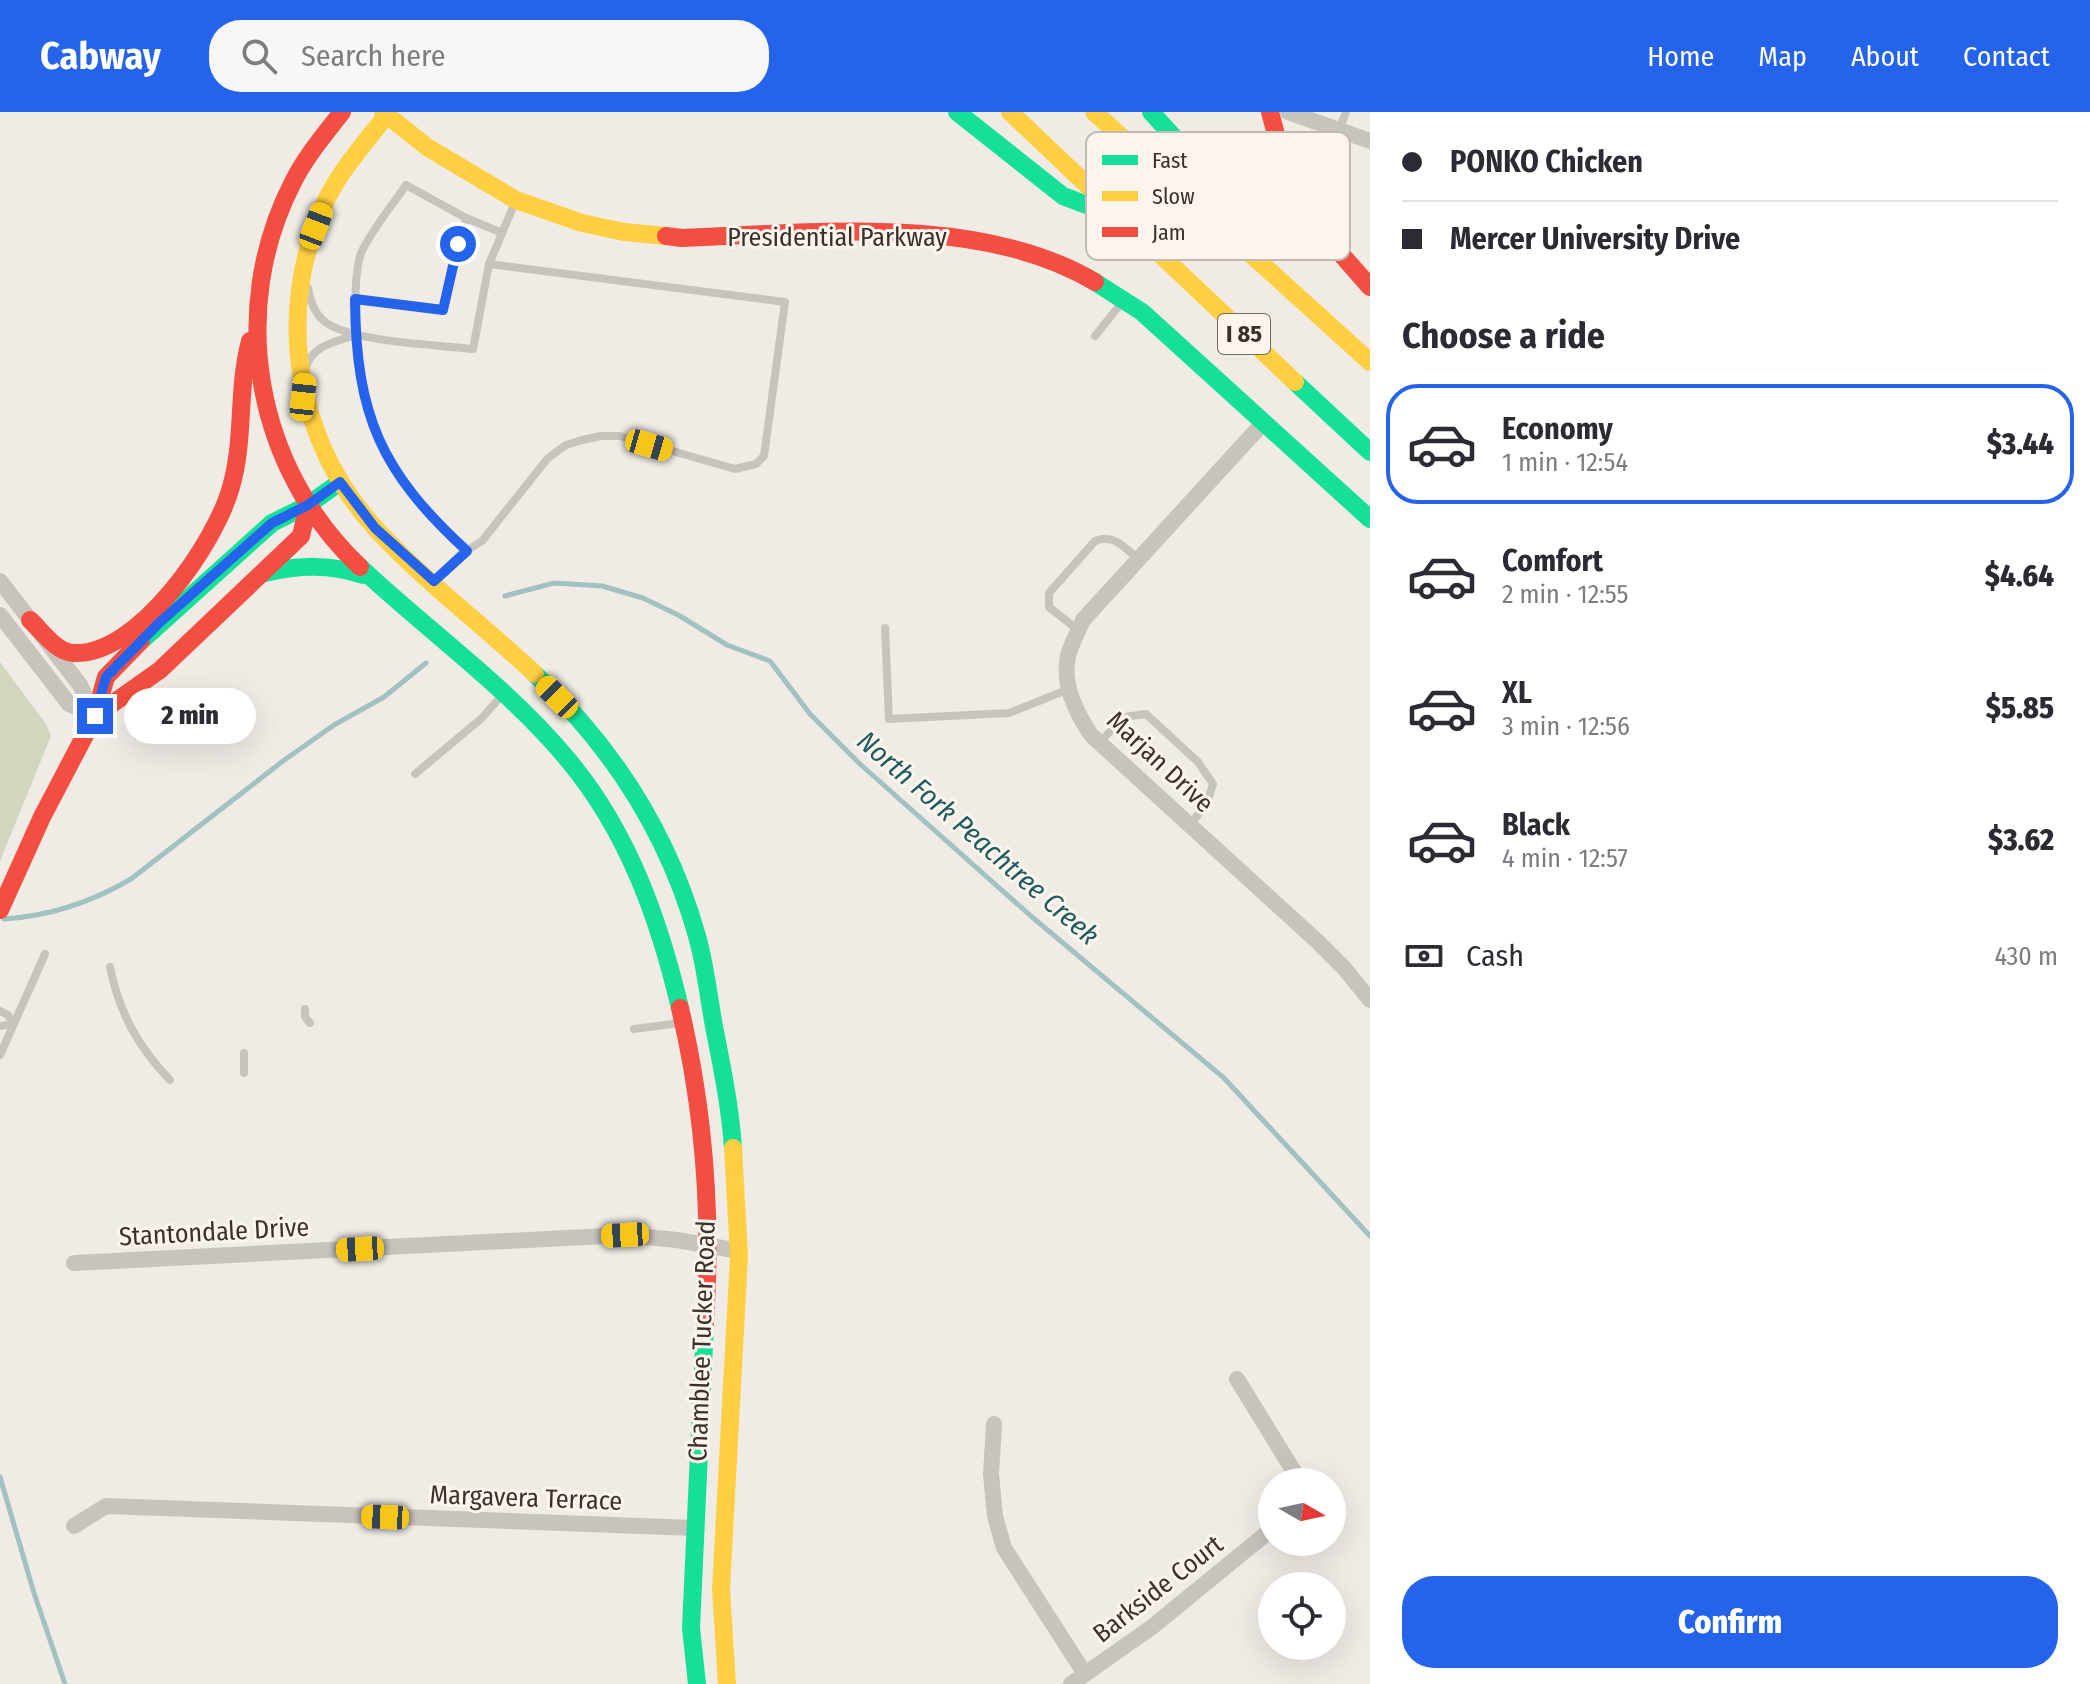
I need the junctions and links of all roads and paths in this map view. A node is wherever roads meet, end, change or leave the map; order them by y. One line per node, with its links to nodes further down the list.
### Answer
1 (342, 112): 30 (main road, Chamblee Tucker Road)
2 (957, 112): 19 (main road)
3 (1010, 112): 17 (main road, I 85)
4 (1094, 112): 11 (main road, I 85)
5 (1151, 112): 12 (main road)
6 (1270, 112): 13 (main road)
7 (1288, 112): 10 (street)
8 (1346, 112): 10 (lane)
9 (386, 113): 18 (main road, Presidential Parkway); 26 (main road, Chamblee Tucker Road)
10 (1339, 130): 14 (street)
11 (1116, 132)
12 (1169, 132)
13 (1275, 132)
14 (1345, 132)
15 (1350, 134): 16 (street)
16 (1370, 141)
17 (1086, 186)
18 (516, 200): 21 (lane); 29 (main road, Presidential Parkway)
19 (1086, 205)
20 (466, 218): 21 (lane); 28 (lane); 28 (lane)
21 (500, 232): 25 (lane)
22 (1164, 260): 36 (main road, I 85)
23 (1259, 260): 33 (main road, I 85)
24 (1346, 260): 27 (main road)
25 (489, 264): 31 (lane); 40 (lane)
26 (303, 268): 31 (lane); 34 (main road, Chamblee Tucker Road)
27 (1370, 287)
28 (355, 299): 31 (lane)
29 (1124, 300): 32 (lane); 35 (main road, Presidential Parkway)
30 (256, 321): 38 (main road, Chamblee Tucker Road); 47 (main road)
31 (356, 335): 34 (lane); 40 (lane)
32 (1095, 336)
33 (1370, 362)
34 (303, 397): 37 (main road, Chamblee Tucker Road)
35 (1264, 422): 39 (main road, Presidential Parkway); 41 (street, Marjan Drive)
36 (1370, 452)
37 (340, 482): 38 (main road); 45 (main road, Chamblee Tucker Road)
38 (308, 505): 42 (main road); 43 (main road, Chamblee Tucker Road); 52 (main road)
39 (1370, 519)
40 (467, 551): 45 (lane)
41 (1138, 559): 49 (street, Marjan Drive); 49 (lane)
42 (260, 575): 43 (main road); 52 (main road)
43 (373, 578): 51 (main road, Chamblee Tucker Road)
44 (0, 581): 47 (street)
45 (434, 581): 72 (main road, Chamblee Tucker Road)
46 (0, 615): 52 (street)
47 (30, 620): 52 (street)
48 (885, 628): 50 (lane)
49 (1079, 631): 50 (street, Marjan Drive)
50 (1069, 689): 53 (street, Marjan Drive)
51 (503, 695): 54 (lane); 62 (main road, Chamblee Tucker Road)
52 (95, 716): 56 (main road)
53 (1100, 742): 55 (street, Marjan Drive); 55 (lane)
54 (415, 774)
55 (1190, 825): 59 (street, Marjan Drive)
56 (0, 910)
57 (45, 954): 64 (lane)
58 (110, 967): 70 (lane)
59 (1370, 1000)
60 (305, 1009): 63 (lane)
61 (0, 1011): 64 (lane)
62 (684, 1022): 66 (lane); 71 (main road, Chamblee Tucker Road)
63 (310, 1023)
64 (13, 1024): 65 (lane); 68 (lane)
65 (0, 1026)
66 (634, 1029)
67 (244, 1053): 69 (lane)
68 (0, 1055)
69 (244, 1073)
70 (170, 1080)
71 (709, 1244): 72 (street, Stantondale Drive); 73 (street, Stantondale Drive); 78 (main road, Chamblee Tucker Road)
72 (739, 1251): 82 (main road, Chamblee Tucker Road)
73 (74, 1263)
74 (1237, 1379): 76 (street)
75 (994, 1424): 80 (street)
76 (1292, 1468)
77 (74, 1526): 78 (street, Margavera Terrace)
78 (694, 1528): 81 (main road, Chamblee Tucker Road)
79 (1258, 1540): 80 (street, Barkside Court)
80 (1078, 1679)
81 (697, 1684)
82 (727, 1684)

